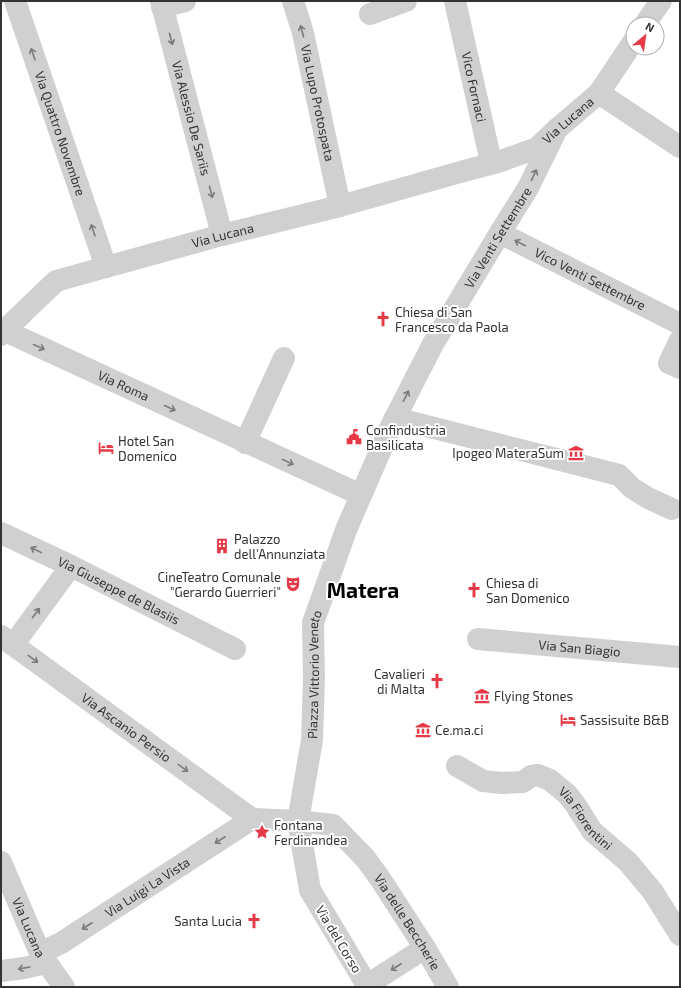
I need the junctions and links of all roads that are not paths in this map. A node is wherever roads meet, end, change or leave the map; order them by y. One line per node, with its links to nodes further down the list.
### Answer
1 (15, 1): 18 (street, Via Quattro Novembre, one-way to 1)
2 (184, 1): 6 (street)
3 (293, 1): 15 (street, Via Lupo Protospata, one-way to 3)
4 (406, 1): 8 (street)
5 (661, 1): 9 (street)
6 (162, 4): 17 (street, Via Alessio De Sariis, one-way to 17)
7 (458, 11): 14 (street, Vico Fornaci)
8 (370, 14)
9 (651, 16)
10 (625, 54): 11 (street)
11 (598, 93): 12 (street, Via Lucana); 13 (street)
12 (557, 129): 15 (street, Via Lucana); 16 (street, Via Venti Settembre, one-way to 12)
13 (680, 147)
14 (489, 153)
15 (340, 206): 17 (street, Via Lucana)
16 (500, 233): 19 (street, Vico Venti Settembre, one-way to 16); 24 (street, Via Venti Settembre, one-way to 16)
17 (222, 235): 18 (street, Via Lucana)
18 (106, 266): 20 (street, Via Lucana)
19 (680, 324)
20 (2, 332): 25 (street, Via Roma, one-way to 25)
21 (680, 340): 23 (street)
22 (284, 358): 25 (street)
23 (680, 368)
24 (395, 418): 26 (street, Via Venti Settembre); 27 (street)
25 (245, 443): 26 (street, Via Roma, one-way to 26)
26 (357, 503): 36 (street, Piazza Vittorio Veneto)
27 (672, 509)
28 (1, 533): 29 (street, Via Giuseppe de Blasiis, one-way to 28)
29 (71, 566): 31 (street, one-way to 29); 32 (street, Via Giuseppe de Blasiis)
30 (478, 639): 33 (street, Via San Biagio)
31 (7, 640): 35 (street, Via Ascanio Persio, one-way to 35)
32 (236, 649)
33 (680, 657)
34 (458, 766): 39 (street, Via Fiorentini)
35 (252, 819): 36 (street); 41 (street, Via Luigi La Vista, one-way to 41)
36 (298, 821): 38 (street, Piazza Vittorio Veneto); 40 (street, Via delle Beccherie)
37 (1, 862): 41 (street, Via Lucana)
38 (310, 890): 43 (street, Via del Corso)
39 (680, 935)
40 (425, 948): 43 (street, one-way to 43); 45 (street, Via delle Beccherie)
41 (43, 958): 42 (street, Via Luigi La Vista, one-way to 42); 44 (street, Via Lucana)
42 (1, 971)
43 (368, 986)
44 (64, 987)
45 (448, 987)

